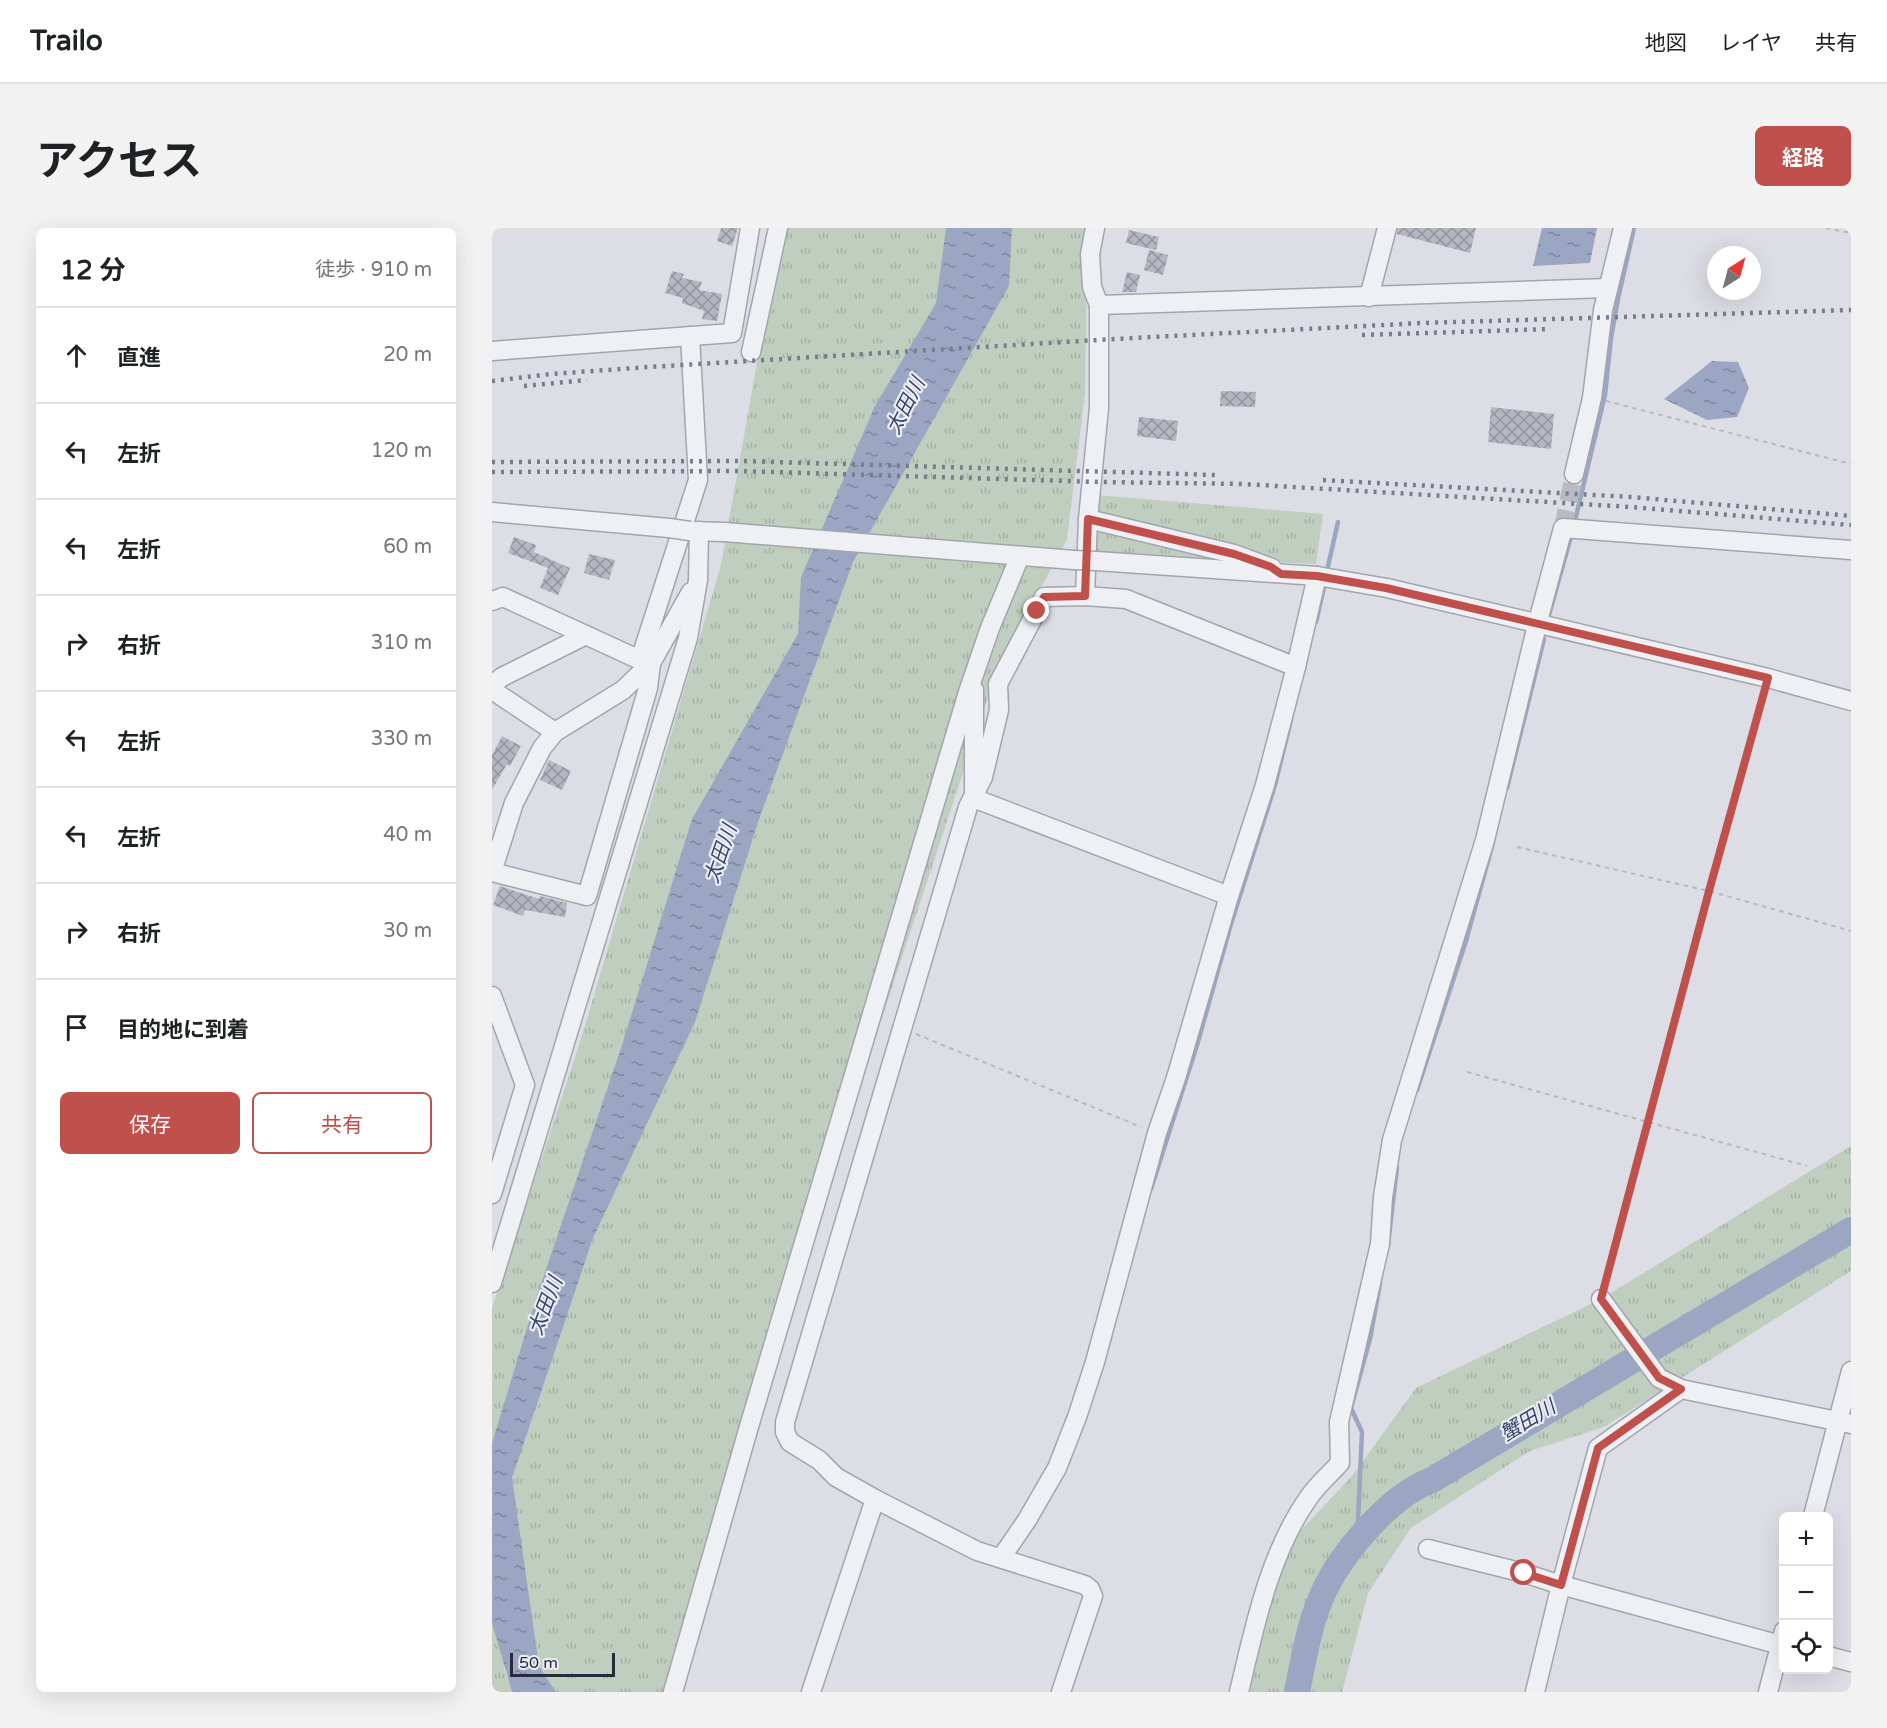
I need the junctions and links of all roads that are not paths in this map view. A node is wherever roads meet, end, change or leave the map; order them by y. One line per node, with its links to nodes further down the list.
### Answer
1 (750, 228): 9 (street)
2 (778, 228): 11 (street)
3 (1095, 228): 8 (street)
4 (1387, 228): 7 (street)
5 (1623, 228): 6 (street)
6 (1608, 288): 7 (street); 12 (street)
7 (1369, 297): 8 (street)
8 (1099, 305): 14 (street)
9 (690, 336): 10 (street); 25 (street)
10 (492, 351)
11 (751, 352)
12 (1574, 474)
13 (492, 512): 15 (street, bridge)
14 (1088, 519): 18 (street); 21 (street)
15 (694, 531): 17 (street); 20 (street)
16 (1851, 550): 23 (street)
17 (1018, 556): 18 (street, bridge); 27 (street)
18 (1281, 574): 19 (street)
19 (1317, 576): 23 (street); 26 (street)
20 (698, 580): 25 (street); 37 (street)
21 (1085, 596): 26 (street); 32 (street)
22 (492, 601): 24 (street)
23 (1537, 625): 30 (street); 54 (street)
24 (586, 635): 25 (street); 28 (street)
25 (645, 661): 31 (street); 33 (street)
26 (1296, 667): 34 (street)
27 (973, 676): 32 (street); 51 (street)
28 (492, 685)
29 (492, 690): 31 (street)
30 (1851, 701)
31 (555, 732): 33 (street)
32 (974, 796): 34 (street); 42 (street)
33 (492, 872)
34 (1229, 896): 45 (street)
35 (492, 996): 36 (street)
36 (492, 1194)
37 (492, 1283)
38 (1601, 1299): 40 (street)
39 (1851, 1371): 41 (street)
40 (1681, 1389): 41 (street); 46 (street)
41 (1844, 1422): 43 (street)
42 (875, 1499): 45 (street); 52 (street)
43 (1814, 1512)
44 (1428, 1550): 46 (street)
45 (1001, 1558): 53 (street)
46 (1561, 1585): 47 (street); 55 (street)
47 (1779, 1639)
48 (1779, 1651): 56 (street)
49 (1833, 1657): 50 (street)
50 (1851, 1662)
51 (673, 1692)
52 (811, 1692)
53 (1061, 1692)
54 (1239, 1692)
55 (1535, 1692)
56 (1768, 1692)

